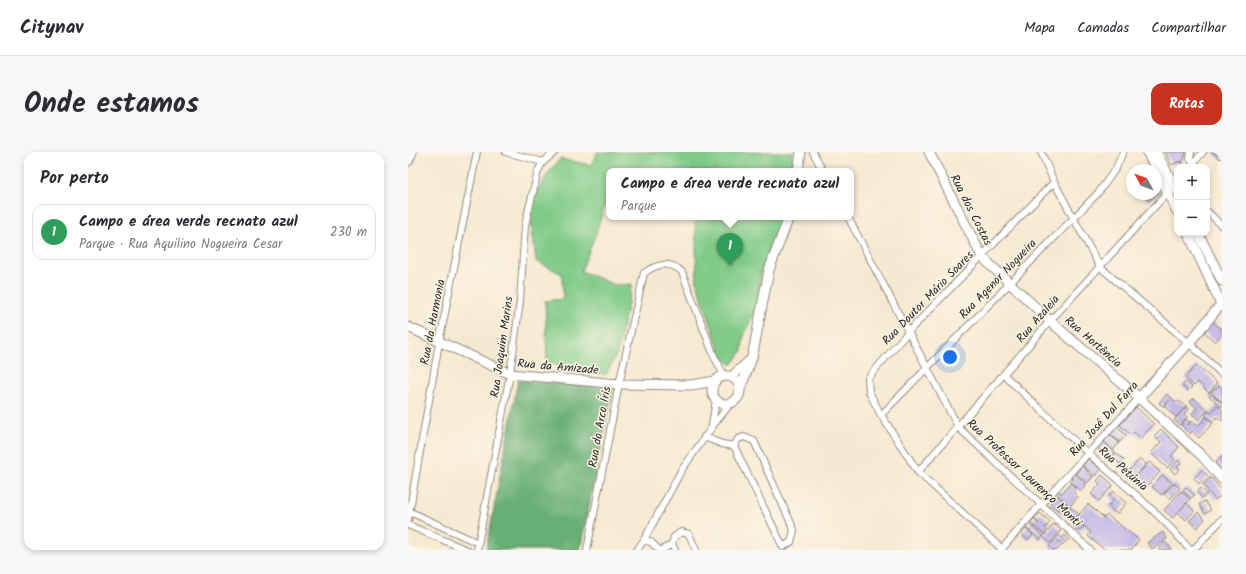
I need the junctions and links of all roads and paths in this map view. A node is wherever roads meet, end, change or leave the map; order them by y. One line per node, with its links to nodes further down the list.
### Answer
1 (412, 152): 14 (street)
2 (477, 152): 37 (street, Rua da Harmonia)
3 (506, 152): 15 (street)
4 (555, 152): 15 (street, Rua Joaquim Marins)
5 (801, 152): 18 (street)
6 (813, 152): 19 (street)
7 (929, 152): 29 (street, Rua dos Costas)
8 (1124, 152): 23 (street, Rua Agenor Nogueira)
9 (1147, 152): 21 (street)
10 (1156, 152): 21 (street)
11 (1191, 152): 16 (street)
12 (1203, 152): 17 (street)
13 (1044, 154): 20 (street)
14 (408, 161)
15 (543, 162): 41 (street, Rua Joaquim Marins)
16 (1192, 164)
17 (1193, 164)
18 (798, 168)
19 (821, 168)
20 (1054, 182): 23 (street); 29 (street, Rua Doutor Mário Soares)
21 (1174, 188): 30 (street, Rua Azaleia)
22 (1210, 214): 26 (street)
23 (1074, 218): 30 (street); 32 (street, Rua Agenor Nogueira)
24 (788, 220): 39 (street)
25 (850, 220): 36 (street, Rua Professor Lourenço Monti)
26 (1222, 226)
27 (1189, 236): 33 (street)
28 (1200, 236): 31 (street)
29 (982, 257): 32 (street, Rua Hortência); 36 (street, Rua Doutor Mário Soares)
30 (1100, 267): 34 (street, Rua Azaleia); 38 (street)
31 (1222, 281)
32 (1008, 283): 34 (street, Rua Hortência); 40 (street, Rua Agenor Nogueira)
33 (1222, 305): 38 (street, Rua José Dal Farra)
34 (1050, 321): 43 (street, Rua Azaleia); 50 (street, Rua Hortência)
35 (408, 327): 37 (street, Rua da Amizade)
36 (908, 332): 40 (street, Rua Professor Lourenço Monti); 52 (street, Rua Doutor Mário Soares)
37 (439, 343): 41 (street, Rua da Amizade); 61 (street, Rua da Harmonia)
38 (1189, 343): 42 (street); 50 (street, Rua José Dal Farra)
39 (752, 358): 44 (street); 48 (street)
40 (926, 369): 52 (street, Rua Agenor Nogueira); 54 (street, Rua Professor Lourenço Monti)
41 (510, 374): 46 (street, Rua da Amizade); 66 (street, Rua Joaquim Marins)
42 (1222, 374)
43 (1004, 375): 54 (street, Rua Azaleia); 57 (street, Rua Petúnia)
44 (728, 377): 45 (street); 46 (street, Rua do Arco Íris); 48 (street)
45 (715, 382): 47 (street, Rua da Amizade); 49 (street)
46 (619, 384): 47 (street, Rua da Amizade); 70 (street, Rua do Arco Íris)
47 (692, 385): 49 (street, Rua da Amizade)
48 (739, 392): 51 (street)
49 (714, 397): 51 (street); 53 (street)
50 (1139, 398): 57 (street, Rua José Dal Farra); 59 (street, Rua Hortência)
51 (731, 403): 53 (street)
52 (881, 415): 58 (street)
53 (712, 427): 55 (street)
54 (958, 427): 58 (street, Rua Azaleia); 60 (street, Rua Professor Lourenço Monti)
55 (704, 437): 56 (street); 65 (street)
56 (734, 446): 56 (street)
57 (1089, 454): 60 (street, Rua José Dal Farra); 75 (street, Rua Petúnia)
58 (918, 472): 68 (street)
59 (1222, 480)
60 (1040, 504): 68 (street, Rua José Dal Farra); 74 (street, Rua Professor Lourenço Monti)
61 (409, 511): 63 (street, Rua da Harmonia); 66 (street)
62 (1222, 519): 75 (street)
63 (408, 520)
64 (408, 525): 69 (street)
65 (644, 540): 71 (street); 72 (street)
66 (478, 547)
67 (673, 547): 72 (street); 73 (street)
68 (1002, 549)
69 (467, 550)
70 (587, 550)
71 (637, 550)
72 (661, 550)
73 (696, 550)
74 (1090, 550)
75 (1192, 550)

